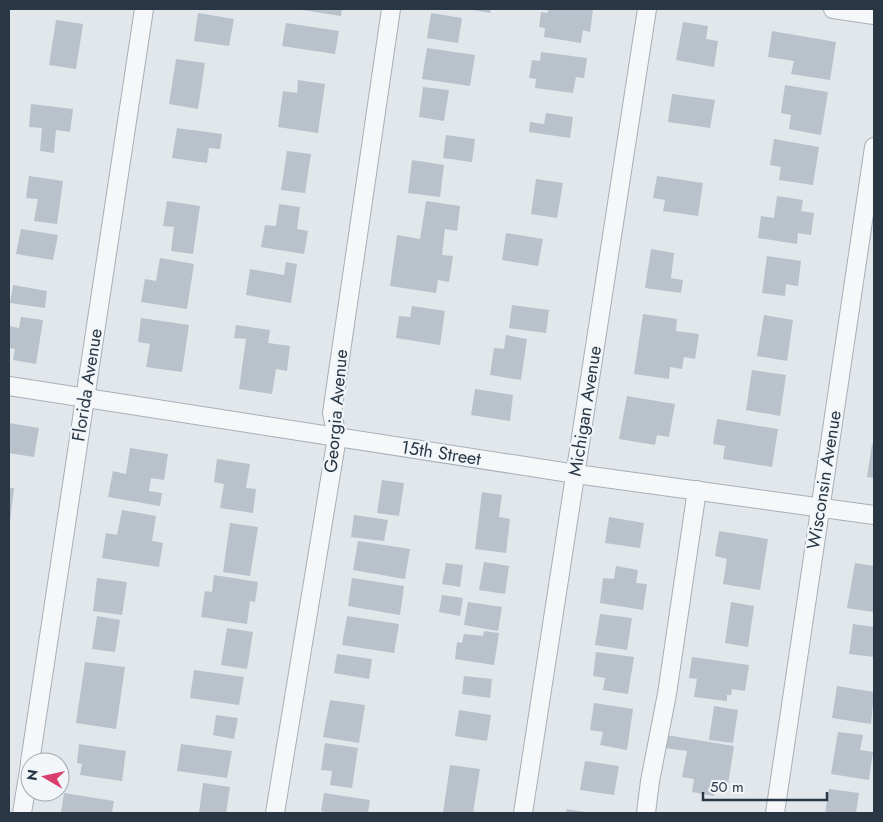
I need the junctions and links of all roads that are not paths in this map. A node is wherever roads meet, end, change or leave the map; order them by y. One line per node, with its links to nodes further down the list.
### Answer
1 (144, 9): 8 (street, Florida Avenue)
2 (391, 9): 9 (street, Georgia Avenue)
3 (647, 9): 10 (street, Michigan Avenue)
4 (833, 9): 5 (street)
5 (874, 15)
6 (874, 147): 12 (street, Wisconsin Avenue)
7 (9, 386): 8 (street, 15th Street)
8 (86, 397): 9 (street, 15th Street); 14 (street, Florida Avenue)
9 (337, 437): 10 (street, 15th Street); 15 (street, Georgia Avenue)
10 (576, 474): 11 (street, 15th Street); 16 (street, Michigan Avenue)
11 (697, 490): 12 (street, 15th Street); 17 (street)
12 (820, 507): 13 (street, 15th Street); 18 (street, Wisconsin Avenue)
13 (874, 515)
14 (32, 752)
15 (276, 813)
16 (523, 813)
17 (646, 813)
18 (775, 813)

